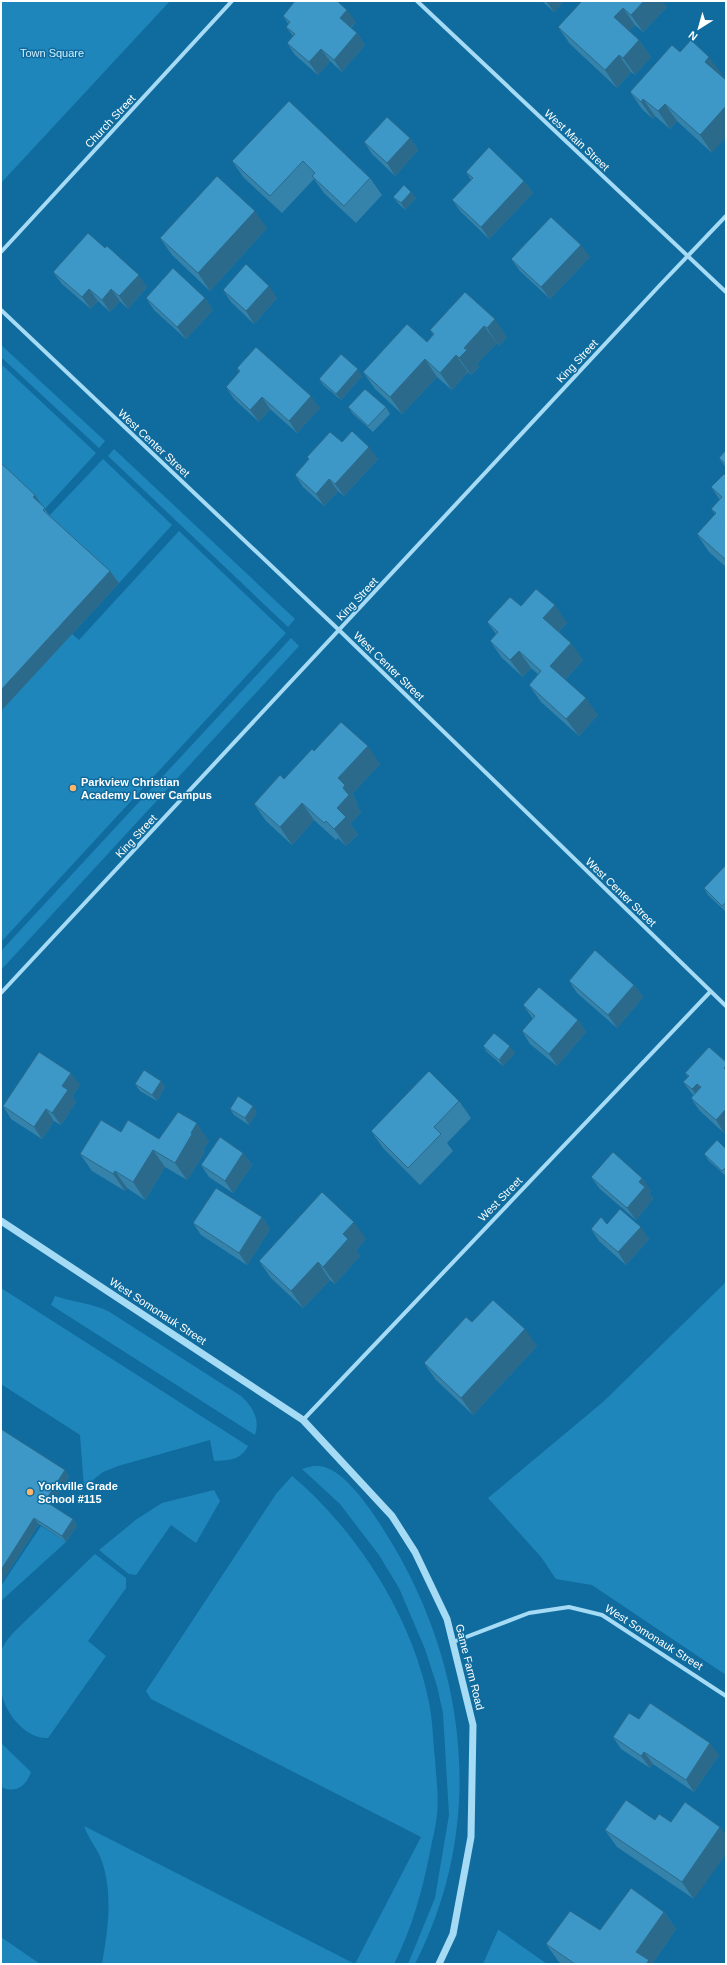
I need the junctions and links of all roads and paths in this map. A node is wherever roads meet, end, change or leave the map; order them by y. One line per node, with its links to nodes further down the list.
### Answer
1 (232, 1): 4 (street, Church Street)
2 (417, 1): 5 (street, West Main Street)
3 (726, 216): 5 (street, King Street)
4 (1, 252)
5 (688, 257): 6 (street, West Main Street); 8 (street, King Street)
6 (726, 292)
7 (1, 310): 8 (street, West Center Street)
8 (340, 630): 9 (street, West Center Street); 10 (street, King Street)
9 (710, 992): 11 (street, West Center Street); 13 (street, West Street)
10 (1, 993)
11 (726, 1006)
12 (1, 1220): 13 (street, West Somonauk Street)
13 (303, 1420): 14 (street, Game Farm Road)
14 (452, 1642): 15 (street, West Somonauk Street); 16 (street, Game Farm Road)
15 (726, 1696)
16 (439, 1964)

